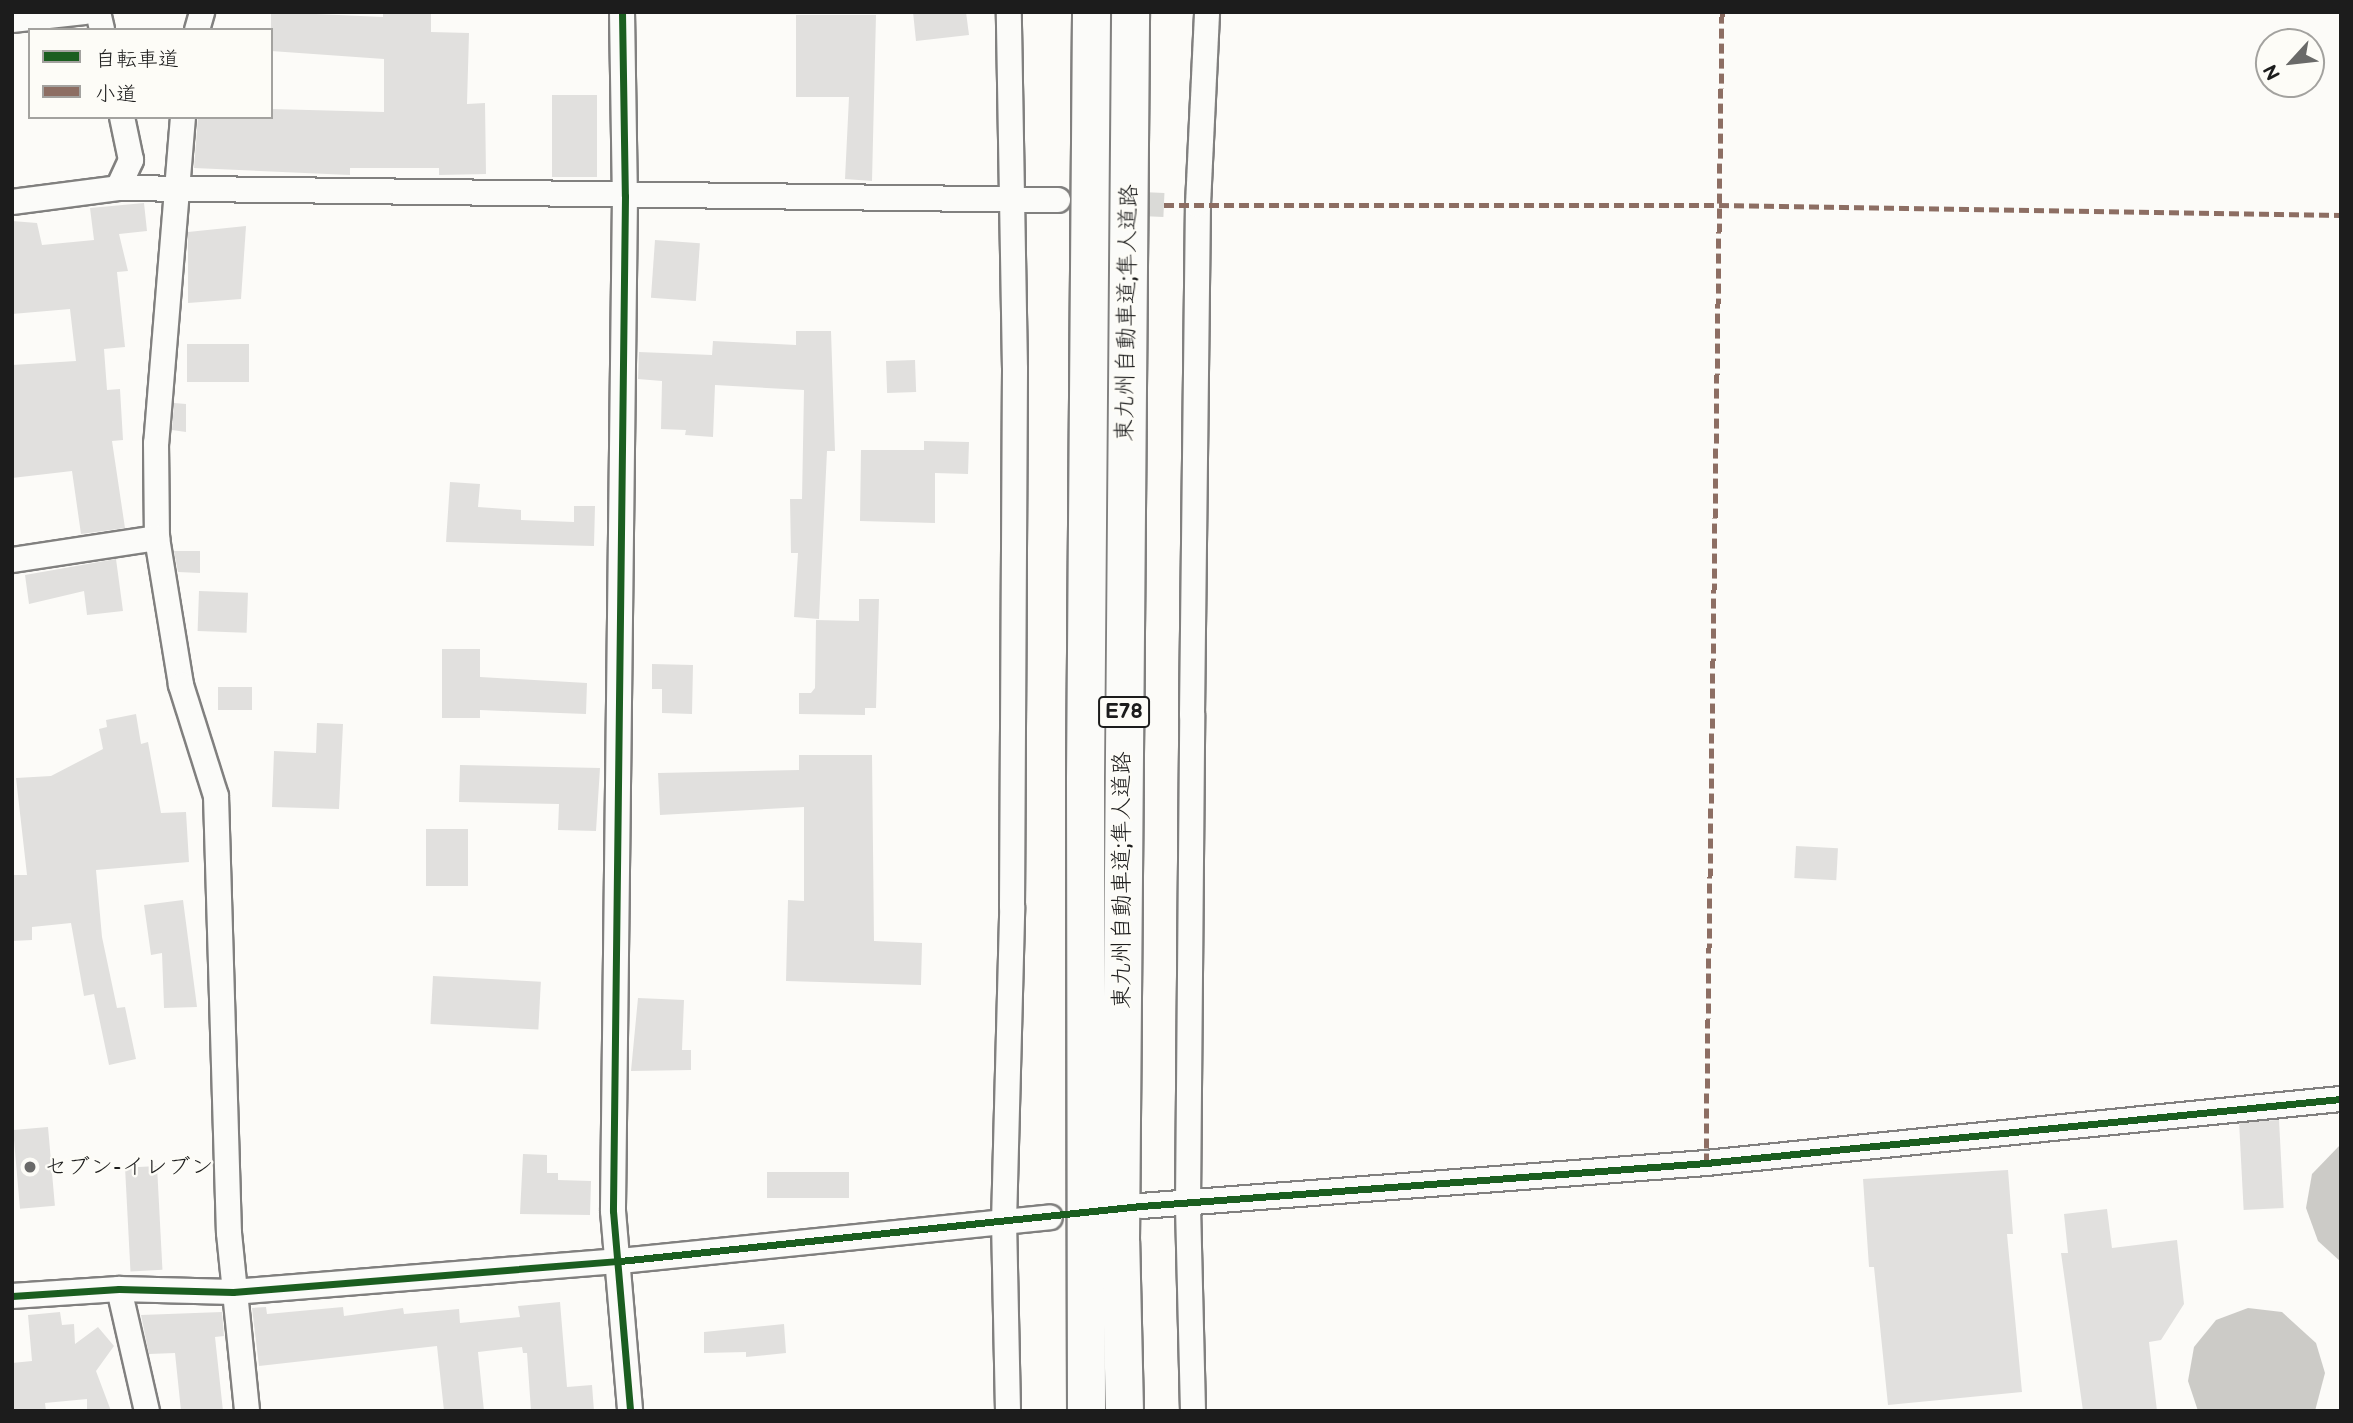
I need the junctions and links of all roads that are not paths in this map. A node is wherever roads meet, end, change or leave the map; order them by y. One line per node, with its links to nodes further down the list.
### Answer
1 (85, 12): 7 (street)
2 (622, 12): 12 (street)
3 (1009, 12): 13 (street)
4 (1091, 12): 31 (highway, 東九州自動車道;隼人道路 / E78)
5 (1130, 12): 32 (highway, 東九州自動車道;隼人道路 / E78)
6 (1207, 12): 19 (street)
7 (12, 20)
8 (122, 119): 10 (street)
9 (183, 119): 11 (street)
10 (118, 188): 11 (street); 15 (street)
11 (175, 190): 12 (street); 16 (street)
12 (625, 196): 13 (street); 23 (street)
13 (1013, 199): 14 (street); 22 (street)
14 (1058, 200)
15 (12, 202)
16 (157, 538): 17 (street); 25 (street)
17 (12, 560)
18 (2341, 1099): 19 (street)
19 (1188, 1204): 20 (street); 33 (street)
20 (1140, 1206)
21 (1049, 1217): 22 (street)
22 (1004, 1223): 23 (street); 30 (street)
23 (620, 1261): 25 (street); 29 (street)
24 (119, 1290): 25 (street); 26 (street); 27 (street)
25 (233, 1292): 28 (street)
26 (12, 1296)
27 (147, 1411)
28 (247, 1411)
29 (629, 1411)
30 (1008, 1411)
31 (1086, 1411)
32 (1124, 1411)
33 (1193, 1411)

